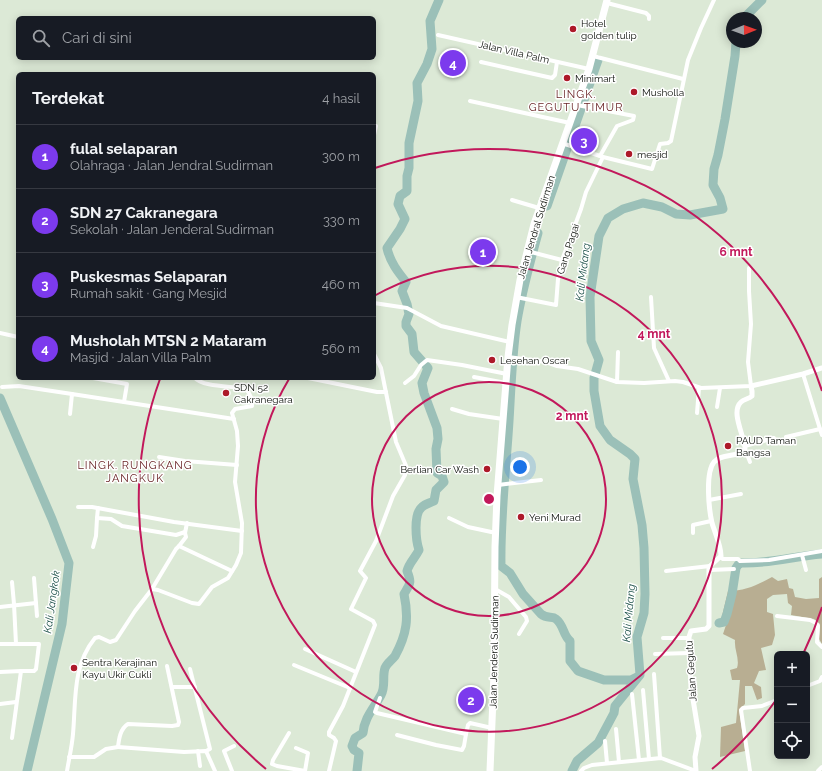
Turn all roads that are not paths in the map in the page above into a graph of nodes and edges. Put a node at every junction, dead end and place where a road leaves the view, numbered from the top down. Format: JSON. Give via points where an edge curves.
{"nodes":[{"id":1,"x":714,"y":0,"type":"edge"},
{"id":2,"x":607,"y":2,"type":"edge"},
{"id":3,"x":649,"y":19,"type":"dead end"},
{"id":4,"x":438,"y":35,"type":"dead end"},
{"id":5,"x":593,"y":56,"type":"junction"},
{"id":6,"x":481,"y":62,"type":"dead end"},
{"id":7,"x":557,"y":62,"type":"junction"},
{"id":8,"x":589,"y":69,"type":"junction"},
{"id":9,"x":683,"y":79,"type":"junction"},
{"id":10,"x":470,"y":101,"type":"dead end"},
{"id":11,"x":577,"y":105,"type":"junction"},
{"id":12,"x":570,"y":124,"type":"junction"},
{"id":13,"x":562,"y":143,"type":"junction"},
{"id":14,"x":602,"y":156,"type":"junction"},
{"id":15,"x":512,"y":200,"type":"dead end"},
{"id":16,"x":539,"y":208,"type":"junction"},
{"id":17,"x":531,"y":252,"type":"junction"},
{"id":18,"x":562,"y":260,"type":"junction"},
{"id":19,"x":749,"y":268,"type":"dead end"},
{"id":20,"x":651,"y":297,"type":"dead end"},
{"id":21,"x":520,"y":298,"type":"junction"},
{"id":22,"x":376,"y":303,"type":"edge"},
{"id":23,"x":0,"y":333,"type":"edge"},
{"id":24,"x":16,"y":337,"type":"edge"},
{"id":25,"x":510,"y":342,"type":"junction"},
{"id":26,"x":618,"y":352,"type":"dead end"},
{"id":27,"x":376,"y":357,"type":"edge"},
{"id":28,"x":510,"y":357,"type":"junction"},
{"id":29,"x":822,"y":368,"type":"edge"},
{"id":30,"x":507,"y":374,"type":"junction"},
{"id":31,"x":803,"y":374,"type":"junction"},
{"id":32,"x":474,"y":377,"type":"dead end"},
{"id":33,"x":104,"y":380,"type":"edge"},
{"id":34,"x":196,"y":380,"type":"edge"},
{"id":35,"x":318,"y":380,"type":"edge"},
{"id":36,"x":670,"y":381,"type":"junction"},
{"id":37,"x":405,"y":382,"type":"dead end"},
{"id":38,"x":617,"y":382,"type":"junction"},
{"id":39,"x":506,"y":384,"type":"junction"},
{"id":40,"x":751,"y":386,"type":"junction"},
{"id":41,"x":2,"y":387,"type":"dead end"},
{"id":42,"x":699,"y":388,"type":"junction"},
{"id":43,"x":720,"y":388,"type":"junction"},
{"id":44,"x":386,"y":392,"type":"junction"},
{"id":45,"x":72,"y":394,"type":"junction"},
{"id":46,"x":124,"y":402,"type":"junction"},
{"id":47,"x":717,"y":406,"type":"dead end"},
{"id":48,"x":452,"y":409,"type":"dead end"},
{"id":49,"x":697,"y":413,"type":"dead end"},
{"id":50,"x":70,"y":414,"type":"dead end"},
{"id":51,"x":503,"y":418,"type":"junction"},
{"id":52,"x":234,"y":419,"type":"junction"},
{"id":53,"x":820,"y":429,"type":"junction"},
{"id":54,"x":822,"y":435,"type":"edge"},
{"id":55,"x":786,"y":437,"type":"dead end"},
{"id":56,"x":774,"y":438,"type":"dead end"},
{"id":57,"x":745,"y":448,"type":"junction"},
{"id":58,"x":158,"y":457,"type":"dead end"},
{"id":59,"x":750,"y":462,"type":"dead end"},
{"id":60,"x":237,"y":465,"type":"junction"},
{"id":61,"x":541,"y":480,"type":"dead end"},
{"id":62,"x":502,"y":485,"type":"junction"},
{"id":63,"x":741,"y":494,"type":"dead end"},
{"id":64,"x":709,"y":500,"type":"junction"},
{"id":65,"x":78,"y":507,"type":"dead end"},
{"id":66,"x":98,"y":508,"type":"junction"},
{"id":67,"x":97,"y":518,"type":"junction"},
{"id":68,"x":449,"y":518,"type":"dead end"},
{"id":69,"x":712,"y":521,"type":"junction"},
{"id":70,"x":187,"y":523,"type":"junction"},
{"id":71,"x":242,"y":531,"type":"junction"},
{"id":72,"x":185,"y":532,"type":"junction"},
{"id":73,"x":496,"y":532,"type":"junction"},
{"id":74,"x":693,"y":533,"type":"dead end"},
{"id":75,"x":93,"y":547,"type":"dead end"},
{"id":76,"x":177,"y":547,"type":"junction"},
{"id":77,"x":822,"y":551,"type":"edge"},
{"id":78,"x":802,"y":556,"type":"junction"},
{"id":79,"x":720,"y":558,"type":"junction"},
{"id":80,"x":710,"y":568,"type":"junction"},
{"id":81,"x":734,"y":569,"type":"dead end"},
{"id":82,"x":806,"y":570,"type":"dead end"},
{"id":83,"x":232,"y":571,"type":"junction"},
{"id":84,"x":666,"y":571,"type":"dead end"},
{"id":85,"x":34,"y":578,"type":"dead end"},
{"id":86,"x":12,"y":582,"type":"dead end"},
{"id":87,"x":495,"y":589,"type":"junction"},
{"id":88,"x":152,"y":590,"type":"junction"},
{"id":89,"x":36,"y":603,"type":"junction"},
{"id":90,"x":14,"y":604,"type":"junction"},
{"id":91,"x":0,"y":607,"type":"edge"},
{"id":92,"x":37,"y":616,"type":"dead end"},
{"id":93,"x":777,"y":616,"type":"dead end"},
{"id":94,"x":519,"y":634,"type":"dead end"},
{"id":95,"x":663,"y":638,"type":"dead end"},
{"id":96,"x":689,"y":638,"type":"junction"},
{"id":97,"x":0,"y":644,"type":"edge"},
{"id":98,"x":16,"y":644,"type":"junction"},
{"id":99,"x":822,"y":647,"type":"edge"},
{"id":100,"x":305,"y":649,"type":"dead end"},
{"id":101,"x":689,"y":653,"type":"junction"},
{"id":102,"x":655,"y":654,"type":"dead end"},
{"id":103,"x":294,"y":665,"type":"dead end"},
{"id":104,"x":167,"y":666,"type":"dead end"},
{"id":105,"x":190,"y":669,"type":"dead end"},
{"id":106,"x":21,"y":671,"type":"junction"},
{"id":107,"x":0,"y":672,"type":"edge"},
{"id":108,"x":356,"y":672,"type":"junction"},
{"id":109,"x":654,"y":674,"type":"dead end"},
{"id":110,"x":822,"y":677,"type":"edge"},
{"id":111,"x":810,"y":685,"type":"edge"},
{"id":112,"x":195,"y":687,"type":"junction"},
{"id":113,"x":172,"y":688,"type":"junction"},
{"id":114,"x":350,"y":688,"type":"junction"},
{"id":115,"x":643,"y":690,"type":"dead end"},
{"id":116,"x":632,"y":694,"type":"dead end"},
{"id":117,"x":380,"y":698,"type":"dead end"},
{"id":118,"x":774,"y":701,"type":"edge"},
{"id":119,"x":16,"y":702,"type":"junction"},
{"id":120,"x":0,"y":704,"type":"edge"},
{"id":121,"x":492,"y":728,"type":"junction"},
{"id":122,"x":616,"y":729,"type":"dead end"},
{"id":123,"x":290,"y":733,"type":"dead end"},
{"id":124,"x":466,"y":734,"type":"junction"},
{"id":125,"x":397,"y":735,"type":"dead end"},
{"id":126,"x":12,"y":738,"type":"dead end"},
{"id":127,"x":605,"y":742,"type":"dead end"},
{"id":128,"x":234,"y":746,"type":"dead end"},
{"id":129,"x":118,"y":748,"type":"junction"},
{"id":130,"x":296,"y":748,"type":"dead end"},
{"id":131,"x":198,"y":751,"type":"junction"},
{"id":132,"x":206,"y":751,"type":"junction"},
{"id":133,"x":69,"y":757,"type":"junction"},
{"id":134,"x":660,"y":758,"type":"junction"},
{"id":135,"x":649,"y":759,"type":"junction"},
{"id":136,"x":639,"y":760,"type":"junction"},
{"id":137,"x":619,"y":762,"type":"junction"},
{"id":138,"x":607,"y":763,"type":"junction"},
{"id":139,"x":592,"y":765,"type":"junction"},
{"id":140,"x":200,"y":766,"type":"dead end"},
{"id":141,"x":822,"y":767,"type":"edge"},
{"id":142,"x":67,"y":771,"type":"edge"},
{"id":143,"x":215,"y":771,"type":"edge"},
{"id":144,"x":232,"y":771,"type":"edge"},
{"id":145,"x":305,"y":771,"type":"edge"},
{"id":146,"x":329,"y":771,"type":"edge"},
{"id":147,"x":490,"y":771,"type":"edge"},
{"id":148,"x":581,"y":771,"type":"edge"},
{"id":149,"x":593,"y":771,"type":"edge"},
{"id":150,"x":696,"y":771,"type":"edge"},
{"id":151,"x":750,"y":771,"type":"edge"},
{"id":152,"x":818,"y":771,"type":"edge"}],
"edges":[{"from":1,"to":9,"type":"street","via":[[693,48]]},
{"from":2,"to":3,"type":"street","via":[[646,12]]},
{"from":2,"to":5,"type":"highway","name":"Jalan Jendral Sudirman"},
{"from":4,"to":7,"type":"street","name":"Jalan Villa Palm"},
{"from":5,"to":8,"type":"highway","name":"Jalan Jendral Sudirman"},
{"from":5,"to":9,"type":"street"},
{"from":6,"to":7,"type":"street","via":[[552,78]]},
{"from":7,"to":8,"type":"street","name":"Jalan Villa Palm"},
{"from":8,"to":11,"type":"highway","name":"Jalan Jendral Sudirman"},
{"from":9,"to":14,"type":"street","via":[[671,141],[660,144],[652,169]]},
{"from":10,"to":12,"type":"street"},
{"from":11,"to":12,"type":"highway","name":"Jalan Jendral Sudirman"},
{"from":11,"to":14,"type":"street","name":"Gang Pagai","via":[[634,116],[633,120],[616,126]]},
{"from":12,"to":13,"type":"highway","name":"Jalan Jendral Sudirman"},
{"from":13,"to":14,"type":"street"},
{"from":13,"to":16,"type":"highway","name":"Jalan Jendral Sudirman"},
{"from":14,"to":18,"type":"street","name":"Gang Pagai","via":[[586,192]]},
{"from":15,"to":16,"type":"street"},
{"from":16,"to":17,"type":"highway","name":"Jalan Jendral Sudirman"},
{"from":17,"to":18,"type":"street"},
{"from":17,"to":21,"type":"highway","name":"Jalan Jendral Sudirman"},
{"from":18,"to":21,"type":"street","name":"Gang Pagai","via":[[556,305]]},
{"from":19,"to":40,"type":"street","via":[[748,362]]},
{"from":20,"to":36,"type":"street","via":[[654,348]]},
{"from":21,"to":25,"type":"highway","name":"Jalan Jendral Sudirman"},
{"from":22,"to":25,"type":"street","via":[[407,308],[441,326]]},
{"from":23,"to":24,"type":"street"},
{"from":25,"to":28,"type":"highway","name":"Jalan Jendral Sudirman"},
{"from":26,"to":38,"type":"street"},
{"from":27,"to":44,"type":"street"},
{"from":28,"to":30,"type":"highway","name":"Jalan Jendral Sudirman"},
{"from":28,"to":38,"type":"street","via":[[536,360]]},
{"from":29,"to":31,"type":"street"},
{"from":30,"to":37,"type":"street","via":[[427,360],[414,376]]},
{"from":30,"to":39,"type":"highway","name":"Jalan Jendral Sudirman"},
{"from":31,"to":40,"type":"street"},
{"from":31,"to":53,"type":"street"},
{"from":32,"to":39,"type":"street"},
{"from":33,"to":46,"type":"street","via":[[127,384]]},
{"from":34,"to":52,"type":"street","via":[[247,390],[252,405],[234,410]]},
{"from":35,"to":44,"type":"street"},
{"from":36,"to":38,"type":"street"},
{"from":36,"to":42,"type":"street","via":[[683,382]]},
{"from":39,"to":51,"type":"highway","name":"Jalan Jendral Sudirman"},
{"from":40,"to":43,"type":"street"},
{"from":40,"to":57,"type":"street","via":[[752,396],[740,403],[738,409],[739,427]]},
{"from":41,"to":45,"type":"street","via":[[19,386]]},
{"from":42,"to":43,"type":"street"},
{"from":42,"to":49,"type":"street"},
{"from":43,"to":47,"type":"street"},
{"from":44,"to":108,"type":"street","via":[[396,442],[407,468],[360,572],[366,578],[351,608],[375,624]]},
{"from":45,"to":46,"type":"street"},
{"from":45,"to":50,"type":"street"},
{"from":46,"to":52,"type":"street"},
{"from":48,"to":51,"type":"street"},
{"from":51,"to":62,"type":"highway","name":"Jalan Jendral Sudirman"},
{"from":52,"to":60,"type":"street","via":[[237,431]]},
{"from":53,"to":54,"type":"street"},
{"from":53,"to":55,"type":"street"},
{"from":56,"to":57,"type":"street"},
{"from":57,"to":59,"type":"street"},
{"from":57,"to":64,"type":"street","via":[[742,452],[720,457],[713,463],[710,472]]},
{"from":58,"to":60,"type":"street"},
{"from":60,"to":71,"type":"street","via":[[235,482]]},
{"from":61,"to":62,"type":"street"},
{"from":62,"to":73,"type":"highway","name":"Jalan Jendral Sudirman"},
{"from":63,"to":64,"type":"street"},
{"from":64,"to":69,"type":"street"},
{"from":65,"to":66,"type":"street"},
{"from":66,"to":67,"type":"street"},
{"from":66,"to":70,"type":"street"},
{"from":67,"to":72,"type":"street","via":[[176,535]]},
{"from":67,"to":75,"type":"street"},
{"from":68,"to":73,"type":"street","via":[[468,527]]},
{"from":69,"to":74,"type":"street","via":[[694,524]]},
{"from":69,"to":79,"type":"street"},
{"from":70,"to":71,"type":"street"},
{"from":70,"to":72,"type":"street"},
{"from":71,"to":83,"type":"street","via":[[241,553]]},
{"from":72,"to":76,"type":"street","via":[[186,537]]},
{"from":73,"to":87,"type":"highway","name":"Jalan Jenderal Sudirman"},
{"from":76,"to":83,"type":"street"},
{"from":76,"to":88,"type":"street"},
{"from":77,"to":78,"type":"street"},
{"from":78,"to":79,"type":"street","via":[[755,561]]},
{"from":78,"to":82,"type":"street"},
{"from":79,"to":80,"type":"street"},
{"from":80,"to":81,"type":"street"},
{"from":80,"to":84,"type":"street"},
{"from":80,"to":96,"type":"street","name":"Jalan Gegutu","via":[[709,626],[706,630],[691,631]]},
{"from":83,"to":88,"type":"street","via":[[228,578],[212,587],[199,604]]},
{"from":85,"to":89,"type":"street"},
{"from":86,"to":90,"type":"street"},
{"from":87,"to":94,"type":"street","via":[[509,597],[526,617],[527,621]]},
{"from":87,"to":121,"type":"highway","name":"Jalan Jenderal Sudirman"},
{"from":88,"to":133,"type":"street","via":[[116,640],[110,642],[96,637],[86,652],[76,683]]},
{"from":89,"to":90,"type":"street"},
{"from":89,"to":92,"type":"street"},
{"from":90,"to":91,"type":"street"},
{"from":90,"to":98,"type":"street"},
{"from":93,"to":99,"type":"street","via":[[814,621],[818,626],[818,643]]},
{"from":95,"to":96,"type":"street"},
{"from":96,"to":101,"type":"street","name":"Jalan Gegutu"},
{"from":97,"to":98,"type":"street"},
{"from":98,"to":106,"type":"street","via":[[39,644],[37,666],[34,671]]},
{"from":100,"to":108,"type":"street"},
{"from":101,"to":102,"type":"street"},
{"from":101,"to":150,"type":"street","name":"Jalan Gegutu","via":[[699,736],[695,757]]},
{"from":103,"to":114,"type":"street"},
{"from":104,"to":113,"type":"street"},
{"from":105,"to":112,"type":"street"},
{"from":106,"to":107,"type":"street"},
{"from":106,"to":119,"type":"street"},
{"from":108,"to":114,"type":"street"},
{"from":109,"to":134,"type":"street"},
{"from":110,"to":111,"type":"street","via":[[820,681]]},
{"from":112,"to":113,"type":"street"},
{"from":112,"to":132,"type":"street","via":[[210,749]]},
{"from":113,"to":129,"type":"street","via":[[178,725],[128,724],[124,726]]},
{"from":114,"to":146,"type":"street","via":[[329,732],[336,741]]},
{"from":115,"to":135,"type":"street"},
{"from":116,"to":136,"type":"street"},
{"from":117,"to":124,"type":"street","via":[[375,712],[377,713]]},
{"from":118,"to":151,"type":"street","via":[[741,710]]},
{"from":119,"to":120,"type":"street"},
{"from":119,"to":126,"type":"street"},
{"from":121,"to":124,"type":"street","via":[[470,723]]},
{"from":121,"to":147,"type":"highway","name":"Jalan Jenderal Sudirman"},
{"from":122,"to":137,"type":"street"},
{"from":123,"to":145,"type":"street","via":[[272,764]]},
{"from":124,"to":125,"type":"street","via":[[462,750]]},
{"from":127,"to":138,"type":"street"},
{"from":128,"to":144,"type":"street","via":[[224,751]]},
{"from":129,"to":131,"type":"street"},
{"from":129,"to":133,"type":"street","via":[[103,750],[94,757]]},
{"from":130,"to":145,"type":"street","via":[[309,754]]},
{"from":131,"to":132,"type":"street"},
{"from":131,"to":140,"type":"street"},
{"from":132,"to":143,"type":"street"},
{"from":133,"to":142,"type":"street"},
{"from":134,"to":135,"type":"street"},
{"from":134,"to":150,"type":"street"},
{"from":135,"to":136,"type":"street"},
{"from":136,"to":137,"type":"street"},
{"from":137,"to":138,"type":"street"},
{"from":138,"to":139,"type":"street"},
{"from":139,"to":148,"type":"street"},
{"from":139,"to":149,"type":"street"},
{"from":141,"to":152,"type":"street"}]}
